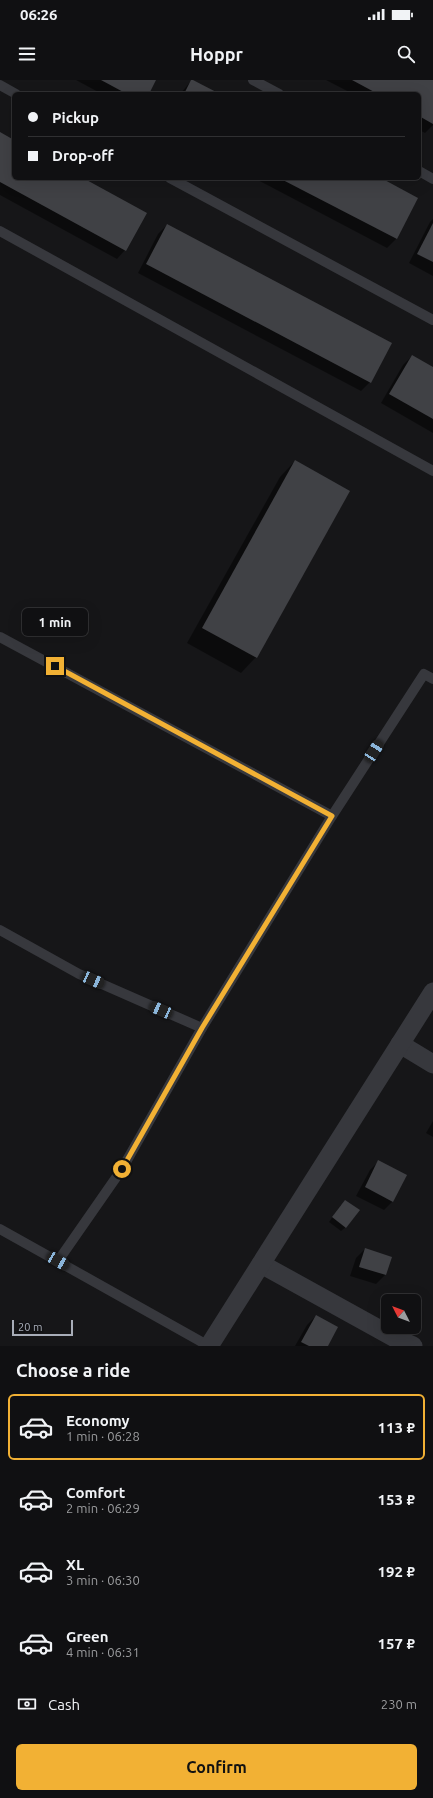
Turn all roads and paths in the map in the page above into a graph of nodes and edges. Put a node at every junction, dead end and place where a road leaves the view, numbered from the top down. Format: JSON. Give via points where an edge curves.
{"nodes":[{"id":1,"x":253,"y":80,"type":"edge"},
{"id":2,"x":0,"y":86,"type":"edge"},
{"id":3,"x":12,"y":92,"type":"edge"},
{"id":4,"x":275,"y":92,"type":"edge"},
{"id":5,"x":421,"y":172,"type":"edge"},
{"id":6,"x":433,"y":178,"type":"edge"},
{"id":7,"x":174,"y":180,"type":"edge"},
{"id":8,"x":0,"y":231,"type":"edge"},
{"id":9,"x":433,"y":320,"type":"edge"},
{"id":10,"x":433,"y":471,"type":"edge"},
{"id":11,"x":0,"y":637,"type":"edge"},
{"id":12,"x":433,"y":679,"type":"edge"},
{"id":13,"x":332,"y":816,"type":"junction"},
{"id":14,"x":0,"y":930,"type":"edge"},
{"id":15,"x":433,"y":992,"type":"edge"},
{"id":16,"x":202,"y":1028,"type":"junction"},
{"id":17,"x":400,"y":1044,"type":"junction"},
{"id":18,"x":433,"y":1064,"type":"edge"},
{"id":19,"x":0,"y":1229,"type":"edge"},
{"id":20,"x":58,"y":1261,"type":"junction"},
{"id":21,"x":261,"y":1264,"type":"junction"},
{"id":22,"x":209,"y":1346,"type":"edge"},
{"id":23,"x":413,"y":1346,"type":"edge"}],
"edges":[{"from":1,"to":4,"type":"lane"},
{"from":2,"to":3,"type":"lane"},
{"from":5,"to":6,"type":"lane"},
{"from":7,"to":9,"type":"lane"},
{"from":8,"to":10,"type":"lane"},
{"from":11,"to":13,"type":"lane"},
{"from":12,"to":13,"type":"lane","via":[[424,674]]},
{"from":13,"to":16,"type":"lane"},
{"from":14,"to":16,"type":"lane","via":[[79,974]]},
{"from":15,"to":17,"type":"street"},
{"from":16,"to":20,"type":"lane","via":[[122,1169]]},
{"from":17,"to":18,"type":"street"},
{"from":17,"to":21,"type":"street"},
{"from":19,"to":20,"type":"lane"},
{"from":20,"to":22,"type":"lane"},
{"from":21,"to":22,"type":"street"},
{"from":21,"to":23,"type":"street"}]}
